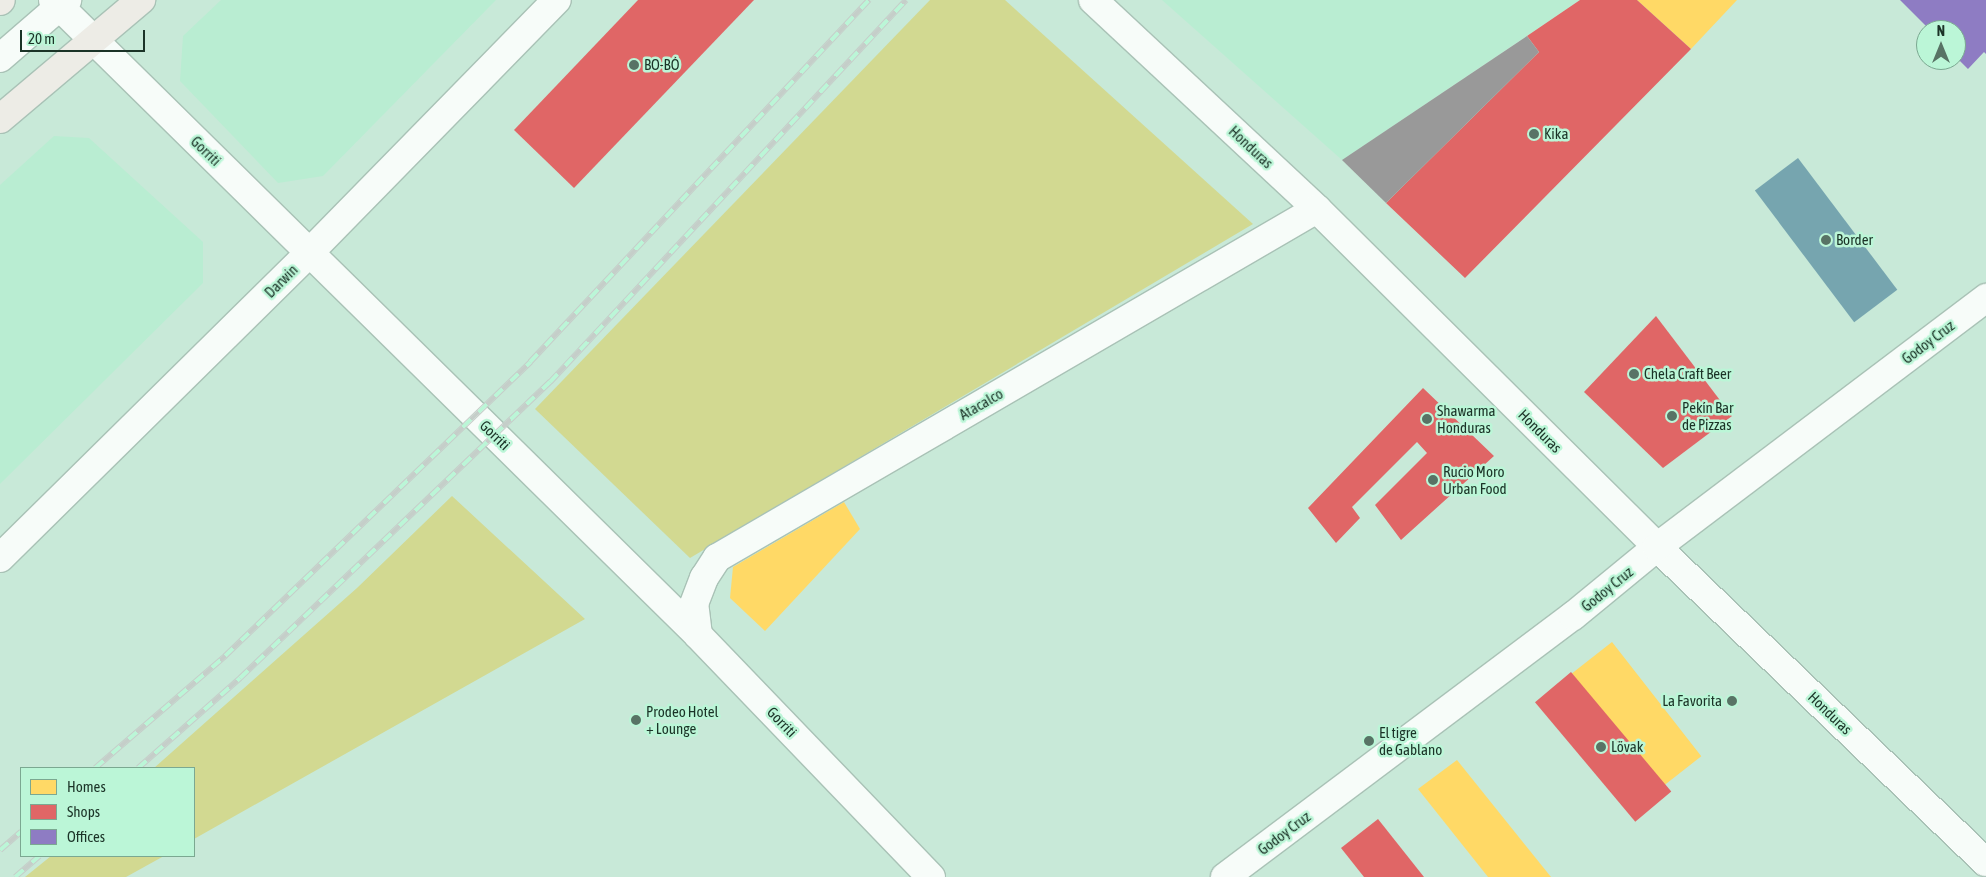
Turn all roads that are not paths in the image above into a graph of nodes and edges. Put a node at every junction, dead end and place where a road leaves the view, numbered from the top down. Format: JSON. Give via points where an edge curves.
{"nodes":[{"id":1,"x":141,"y":0,"type":"edge"},
{"id":2,"x":557,"y":0,"type":"edge"},
{"id":3,"x":1093,"y":0,"type":"edge"},
{"id":4,"x":60,"y":2,"type":"edge"},
{"id":5,"x":92,"y":40,"type":"junction"},
{"id":6,"x":0,"y":58,"type":"edge"},
{"id":7,"x":0,"y":119,"type":"edge"},
{"id":8,"x":1317,"y":209,"type":"junction"},
{"id":9,"x":309,"y":253,"type":"junction"},
{"id":10,"x":1986,"y":298,"type":"edge"},
{"id":11,"x":1657,"y":547,"type":"junction"},
{"id":12,"x":0,"y":558,"type":"edge"},
{"id":13,"x":698,"y":635,"type":"junction"},
{"id":14,"x":1986,"y":862,"type":"edge"},
{"id":15,"x":931,"y":877,"type":"edge"},
{"id":16,"x":1225,"y":877,"type":"edge"}],
"edges":[{"from":1,"to":5,"type":"main road"},
{"from":2,"to":9,"type":"street","name":"Darwin"},
{"from":3,"to":8,"type":"street","name":"Honduras"},
{"from":4,"to":5,"type":"street","name":"Gorriti"},
{"from":4,"to":6,"type":"street"},
{"from":5,"to":7,"type":"main road"},
{"from":5,"to":9,"type":"street","name":"Gorriti"},
{"from":8,"to":11,"type":"street","name":"Honduras"},
{"from":8,"to":13,"type":"street","name":"Atacalco","via":[[717,558],[704,578],[694,604]]},
{"from":9,"to":12,"type":"street","name":"Darwin"},
{"from":9,"to":13,"type":"street","name":"Gorriti"},
{"from":10,"to":11,"type":"street","name":"Godoy Cruz"},
{"from":11,"to":14,"type":"street","name":"Honduras"},
{"from":11,"to":16,"type":"street","name":"Godoy Cruz","via":[[1573,616]]},
{"from":13,"to":15,"type":"street","name":"Gorriti"}]}
